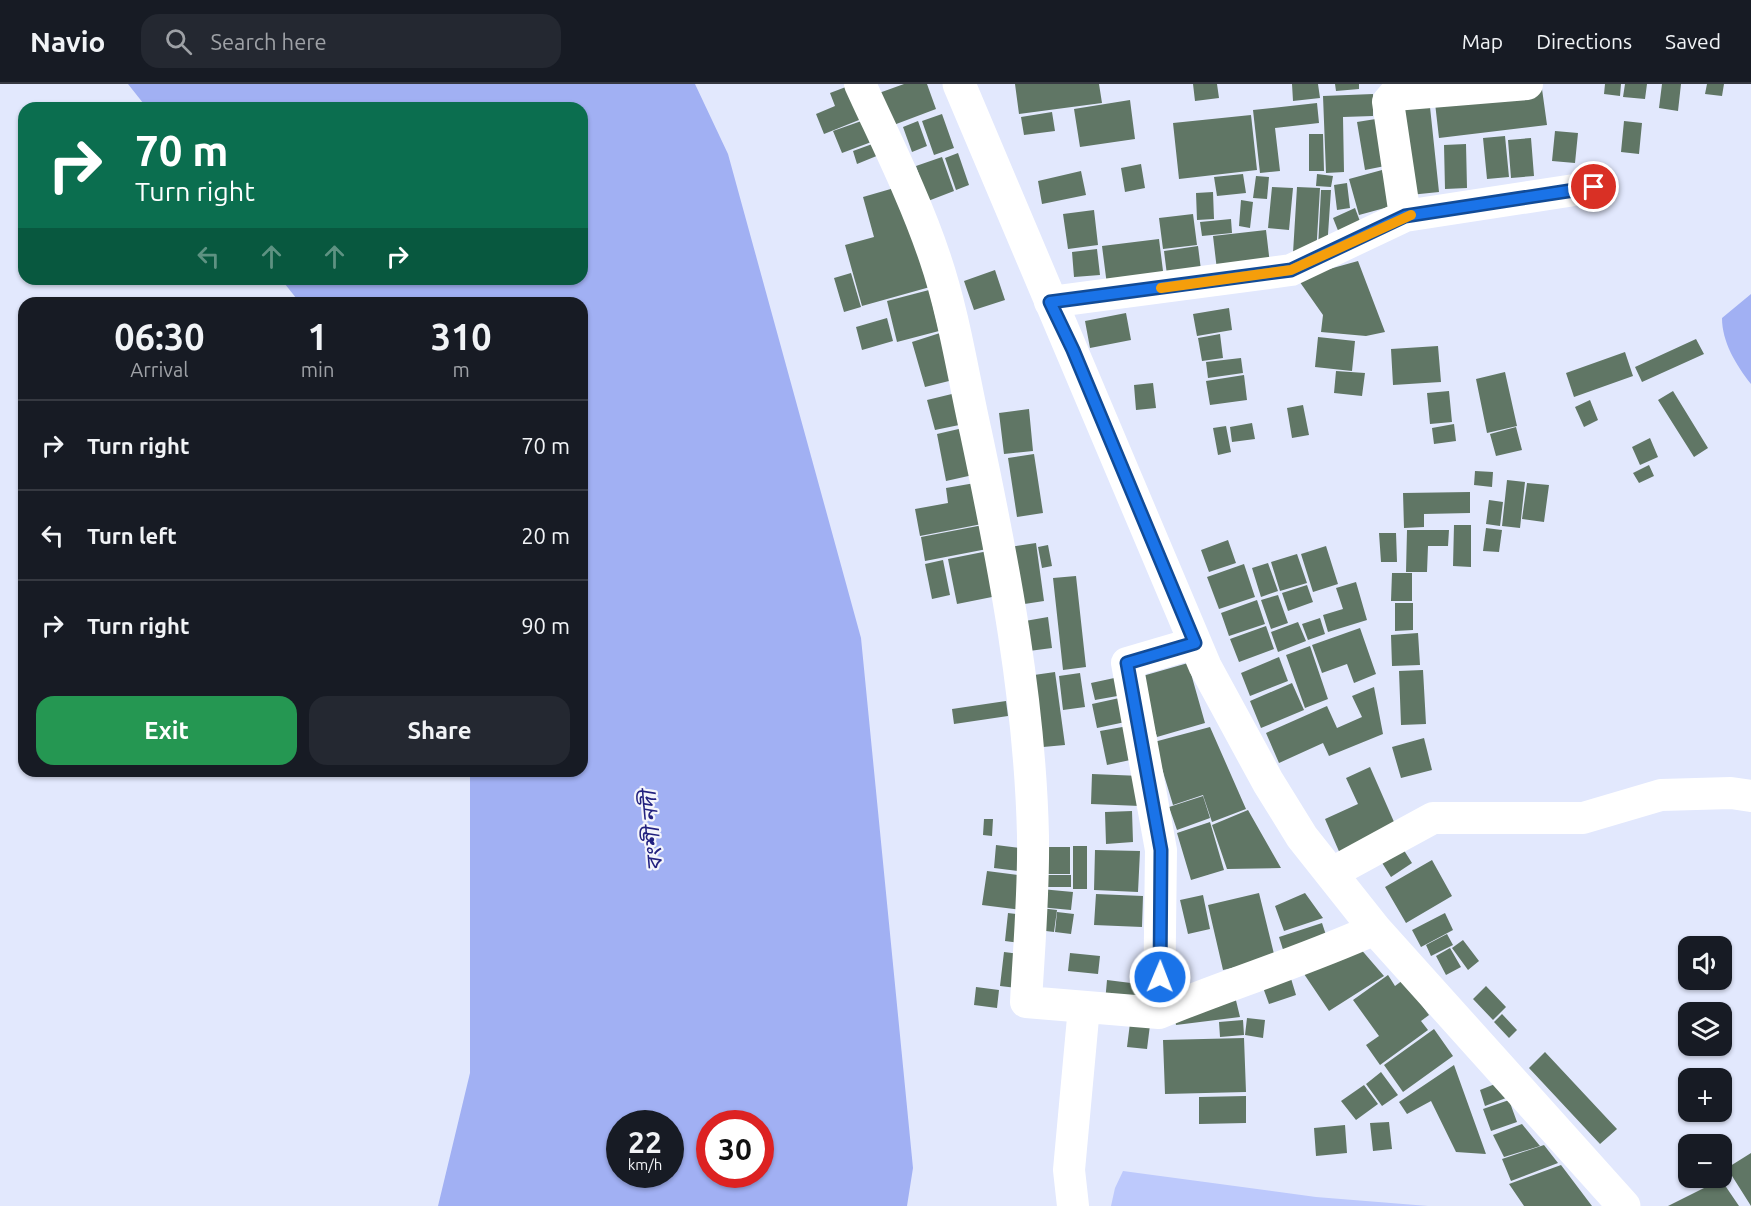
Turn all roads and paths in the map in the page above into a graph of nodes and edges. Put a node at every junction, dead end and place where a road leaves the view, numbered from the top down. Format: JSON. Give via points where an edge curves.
{"nodes":[{"id":1,"x":860,"y":84,"type":"edge"},
{"id":2,"x":959,"y":84,"type":"edge"},
{"id":3,"x":1527,"y":84,"type":"edge"},
{"id":4,"x":1594,"y":187,"type":"dead end"},
{"id":5,"x":1405,"y":216,"type":"junction"},
{"id":6,"x":1050,"y":302,"type":"junction"},
{"id":7,"x":1195,"y":643,"type":"junction"},
{"id":8,"x":1751,"y":796,"type":"edge"},
{"id":9,"x":1332,"y":873,"type":"junction"},
{"id":10,"x":1376,"y":929,"type":"junction"},
{"id":11,"x":1084,"y":1007,"type":"junction"},
{"id":12,"x":1159,"y":1013,"type":"junction"},
{"id":13,"x":1073,"y":1206,"type":"edge"},
{"id":14,"x":1624,"y":1206,"type":"edge"}],
"edges":[{"from":1,"to":11,"type":"street","via":[[935,259],[988,492],[1016,649],[1028,752],[1033,837],[1026,1002]]},
{"from":2,"to":6,"type":"street"},
{"from":3,"to":5,"type":"street","via":[[1391,98],[1389,113]]},
{"from":4,"to":5,"type":"street"},
{"from":5,"to":6,"type":"street","via":[[1291,270]]},
{"from":6,"to":7,"type":"street"},
{"from":7,"to":9,"type":"street","via":[[1268,782],[1302,837]]},
{"from":7,"to":12,"type":"street","via":[[1127,663],[1161,850]]},
{"from":8,"to":9,"type":"street","via":[[1661,795],[1583,818],[1433,818]]},
{"from":9,"to":10,"type":"street"},
{"from":10,"to":12,"type":"street","via":[[1322,954]]},
{"from":10,"to":14,"type":"street"},
{"from":11,"to":12,"type":"street"},
{"from":11,"to":13,"type":"street","via":[[1069,1170]]}]}
